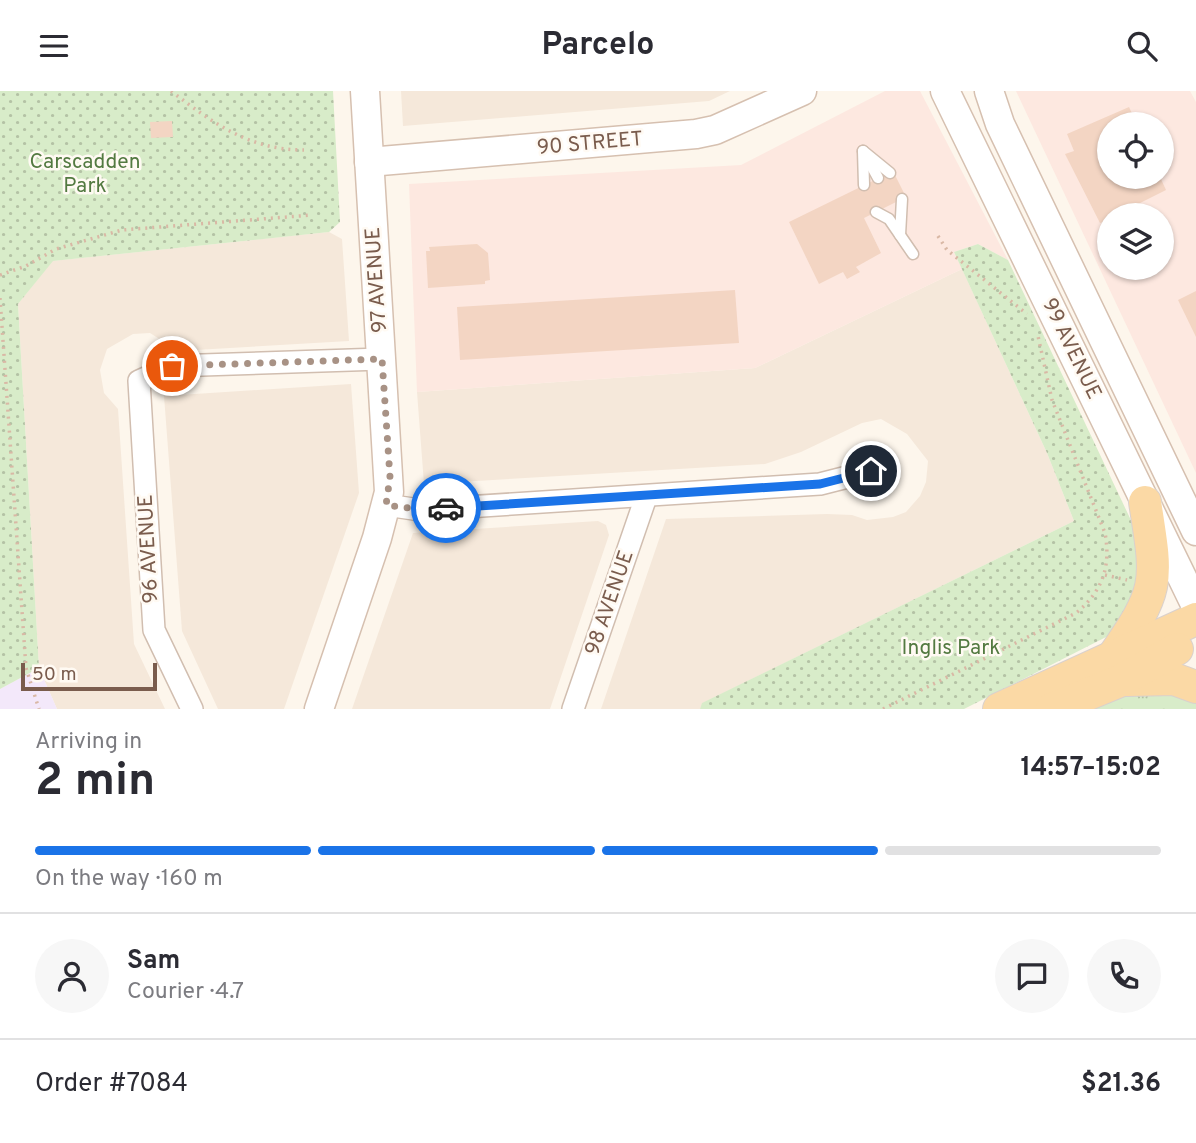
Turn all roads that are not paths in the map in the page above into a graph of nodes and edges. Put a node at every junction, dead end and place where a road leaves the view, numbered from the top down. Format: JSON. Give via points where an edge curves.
{"nodes":[{"id":1,"x":365,"y":91,"type":"edge"},
{"id":2,"x":802,"y":91,"type":"edge"},
{"id":3,"x":946,"y":91,"type":"edge"},
{"id":4,"x":989,"y":91,"type":"edge"},
{"id":5,"x":863,"y":152,"type":"junction"},
{"id":6,"x":369,"y":162,"type":"junction"},
{"id":7,"x":890,"y":173,"type":"dead end"},
{"id":8,"x":878,"y":178,"type":"dead end"},
{"id":9,"x":864,"y":185,"type":"dead end"},
{"id":10,"x":902,"y":199,"type":"dead end"},
{"id":11,"x":890,"y":205,"type":"dead end"},
{"id":12,"x":876,"y":212,"type":"dead end"},
{"id":13,"x":889,"y":219,"type":"junction"},
{"id":14,"x":900,"y":236,"type":"junction"},
{"id":15,"x":913,"y":254,"type":"dead end"},
{"id":16,"x":382,"y":359,"type":"junction"},
{"id":17,"x":871,"y":471,"type":"dead end"},
{"id":18,"x":646,"y":497,"type":"junction"},
{"id":19,"x":1146,"y":502,"type":"junction"},
{"id":20,"x":386,"y":505,"type":"junction"},
{"id":21,"x":1196,"y":531,"type":"edge"},
{"id":22,"x":1196,"y":606,"type":"edge"},
{"id":23,"x":1196,"y":619,"type":"edge"},
{"id":24,"x":1196,"y":638,"type":"edge"},
{"id":25,"x":1116,"y":669,"type":"junction"},
{"id":26,"x":1196,"y":687,"type":"edge"},
{"id":27,"x":191,"y":709,"type":"edge"},
{"id":28,"x":319,"y":709,"type":"edge"},
{"id":29,"x":573,"y":709,"type":"edge"},
{"id":30,"x":999,"y":709,"type":"edge"},
{"id":31,"x":1052,"y":709,"type":"edge"}],
"edges":[{"from":1,"to":6,"type":"street","name":"97 AVENUE"},
{"from":2,"to":6,"type":"street","name":"90 STREET","via":[[696,134]]},
{"from":3,"to":19,"type":"street","name":"99 AVENUE"},
{"from":4,"to":21,"type":"street","name":"99 AVENUE","via":[[1000,124]]},
{"from":5,"to":7,"type":"lane"},
{"from":5,"to":8,"type":"lane"},
{"from":5,"to":9,"type":"lane"},
{"from":6,"to":16,"type":"street","name":"97 AVENUE"},
{"from":10,"to":14,"type":"lane"},
{"from":11,"to":13,"type":"lane"},
{"from":12,"to":13,"type":"lane"},
{"from":13,"to":14,"type":"lane"},
{"from":14,"to":15,"type":"lane"},
{"from":16,"to":20,"type":"street","name":"97 AVENUE","via":[[390,477]]},
{"from":16,"to":27,"type":"street","name":"96 AVENUE","via":[[172,366],[139,381],[154,630]]},
{"from":17,"to":18,"type":"street","via":[[820,484]]},
{"from":18,"to":20,"type":"street","via":[[420,510]]},
{"from":18,"to":29,"type":"street","name":"98 AVENUE"},
{"from":19,"to":22,"type":"street","name":"99 AVENUE"},
{"from":19,"to":25,"type":"main road","via":[[1155,563],[1152,587]]},
{"from":20,"to":28,"type":"street","name":"97 AVENUE"},
{"from":23,"to":25,"type":"main road"},
{"from":24,"to":25,"type":"main road"},
{"from":25,"to":26,"type":"main road"},
{"from":25,"to":30,"type":"main road"},
{"from":25,"to":31,"type":"main road"}]}
